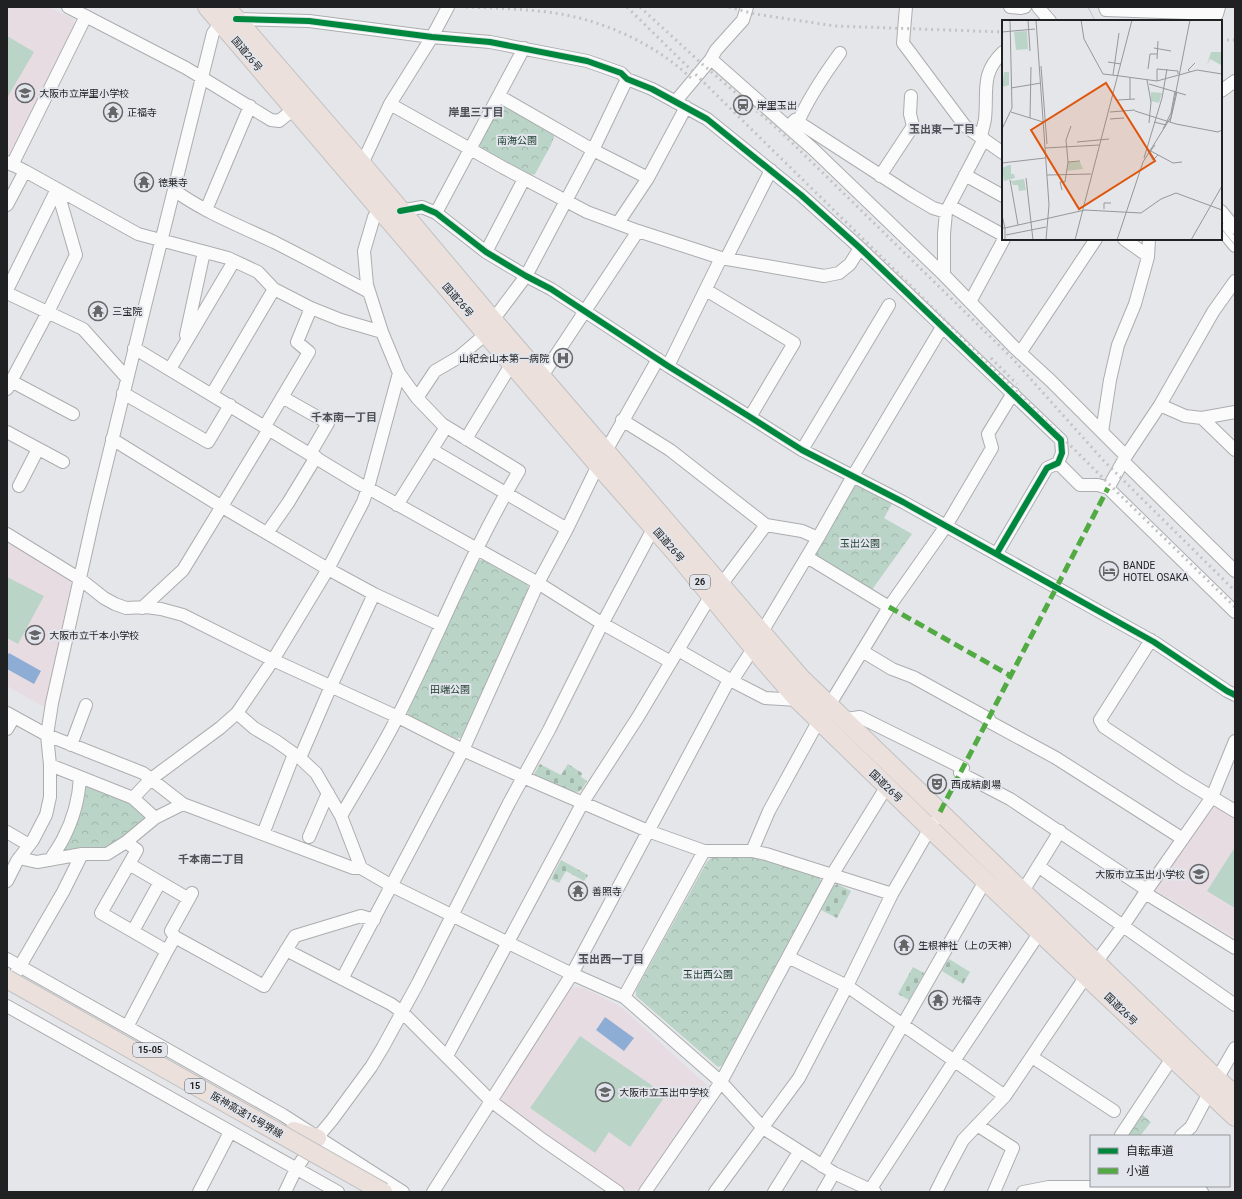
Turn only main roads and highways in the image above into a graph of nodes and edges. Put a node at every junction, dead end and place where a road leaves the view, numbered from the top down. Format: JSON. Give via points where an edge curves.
{"nodes":[{"id":1,"x":207,"y":7,"type":"edge"},
{"id":2,"x":228,"y":16,"type":"edge"},
{"id":3,"x":490,"y":327,"type":"junction"},
{"id":4,"x":602,"y":458,"type":"junction"},
{"id":5,"x":716,"y":590,"type":"junction"},
{"id":6,"x":758,"y":640,"type":"junction"},
{"id":7,"x":14,"y":967,"type":"edge"},
{"id":8,"x":1091,"y":969,"type":"junction"},
{"id":9,"x":7,"y":979,"type":"edge"},
{"id":10,"x":7,"y":992,"type":"edge"},
{"id":11,"x":1213,"y":1086,"type":"junction"},
{"id":12,"x":1235,"y":1095,"type":"edge"},
{"id":13,"x":1235,"y":1117,"type":"edge"},
{"id":14,"x":317,"y":1138,"type":"road end"},
{"id":15,"x":360,"y":1192,"type":"edge"},
{"id":16,"x":383,"y":1192,"type":"edge"}],
"edges":[{"from":1,"to":2,"type":"highway","name":"国道26号","number":"26"},
{"from":2,"to":3,"type":"highway","name":"国道26号","number":"26","via":[[362,164]]},
{"from":2,"to":3,"type":"highway","name":"国道26号","number":"26","via":[[294,109],[380,208]]},
{"from":3,"to":4,"type":"highway","name":"国道26号","number":"26","via":[[512,363]]},
{"from":3,"to":4,"type":"highway","name":"国道26号","number":"26","via":[[542,376]]},
{"from":4,"to":5,"type":"highway","name":"国道26号","number":"26"},
{"from":4,"to":5,"type":"highway","name":"国道26号","number":"26","via":[[680,558]]},
{"from":5,"to":6,"type":"highway","name":"国道26号","number":"26"},
{"from":6,"to":8,"type":"highway","name":"国道26号","number":"26","via":[[830,704],[1023,891]]},
{"from":6,"to":8,"type":"highway","name":"国道26号","number":"26","via":[[798,700],[1040,932]]},
{"from":7,"to":14,"type":"highway","number":"15-05","via":[[227,1095],[294,1131]]},
{"from":8,"to":11,"type":"highway","name":"国道26号","number":"26"},
{"from":8,"to":11,"type":"highway","name":"国道26号","number":"26","via":[[1172,1058]]},
{"from":9,"to":16,"type":"highway","name":"阪神高速15号堺線","number":"15","bridge":true},
{"from":10,"to":15,"type":"highway","name":"阪神高速15号堺線","number":"15"},
{"from":11,"to":12,"type":"highway","name":"国道26号","number":"26"},
{"from":11,"to":13,"type":"highway","name":"国道26号","number":"26"}]}
